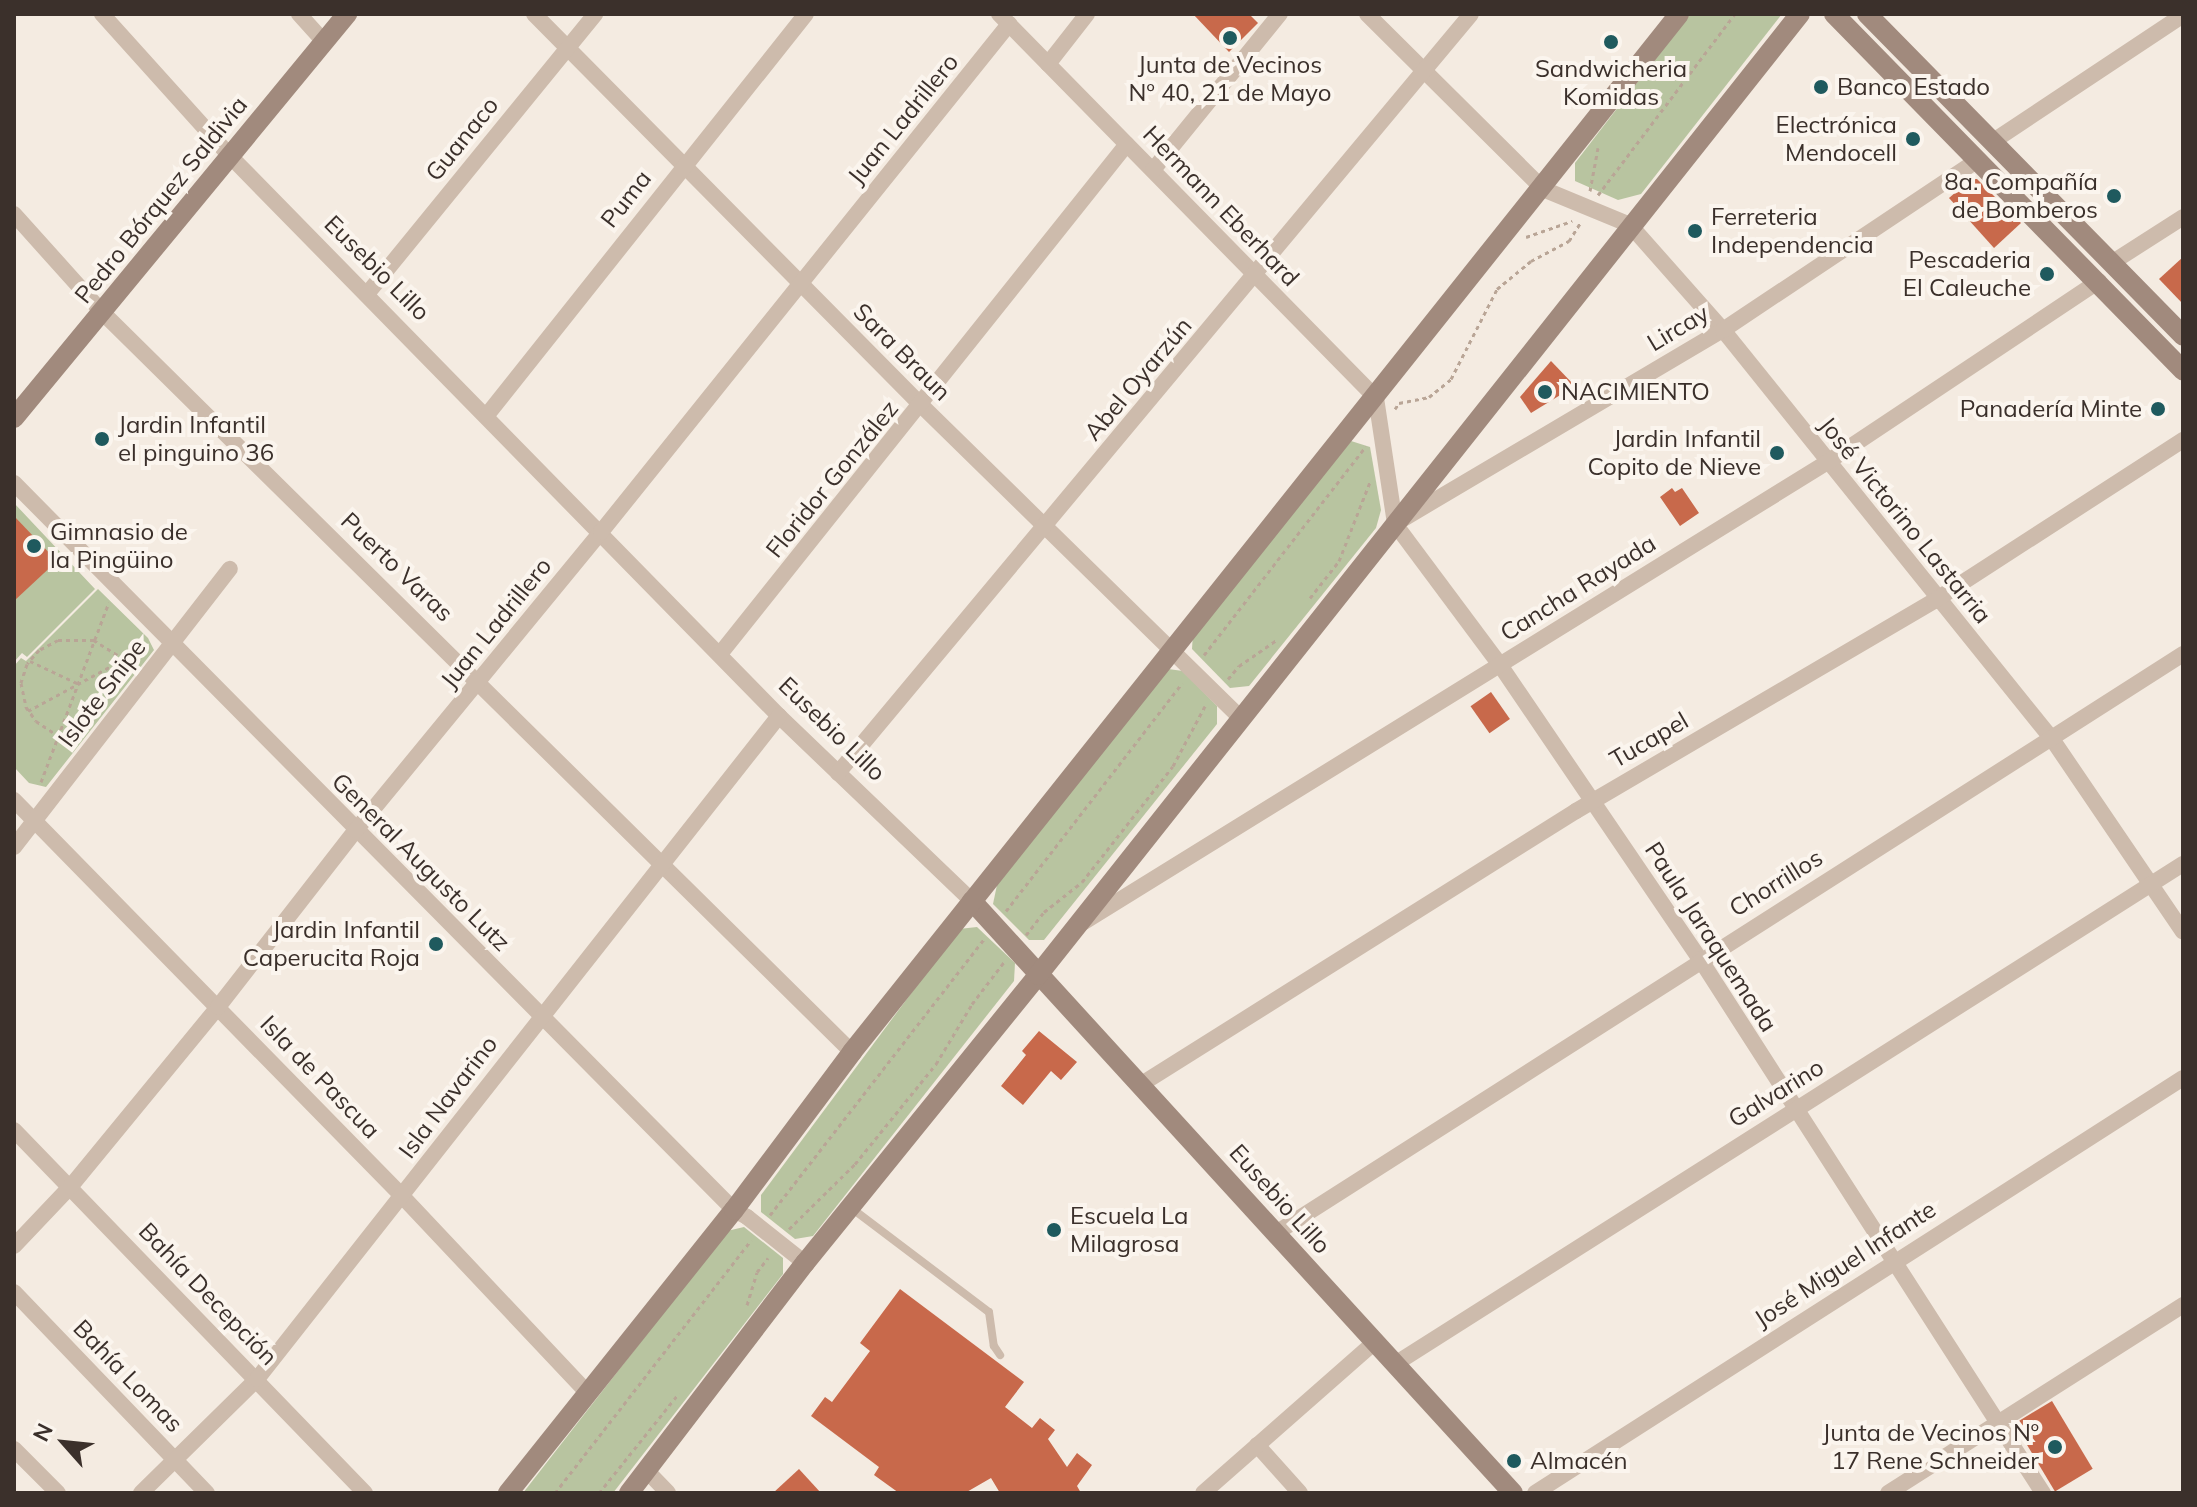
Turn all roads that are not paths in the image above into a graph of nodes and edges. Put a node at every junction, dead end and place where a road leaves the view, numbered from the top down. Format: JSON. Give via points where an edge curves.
{"nodes":[{"id":1,"x":102,"y":14,"type":"edge"},
{"id":2,"x":299,"y":14,"type":"edge"},
{"id":3,"x":347,"y":14,"type":"edge"},
{"id":4,"x":534,"y":14,"type":"edge"},
{"id":5,"x":595,"y":14,"type":"edge"},
{"id":6,"x":806,"y":14,"type":"edge"},
{"id":7,"x":1087,"y":14,"type":"edge"},
{"id":8,"x":1280,"y":14,"type":"edge"},
{"id":9,"x":1367,"y":14,"type":"edge"},
{"id":10,"x":1471,"y":14,"type":"edge"},
{"id":11,"x":1679,"y":14,"type":"edge"},
{"id":12,"x":1800,"y":14,"type":"edge"},
{"id":13,"x":1834,"y":14,"type":"edge"},
{"id":14,"x":1867,"y":14,"type":"edge"},
{"id":15,"x":2183,"y":15,"type":"edge"},
{"id":16,"x":1004,"y":19,"type":"edge"},
{"id":17,"x":324,"y":42,"type":"junction"},
{"id":18,"x":567,"y":48,"type":"junction"},
{"id":19,"x":1048,"y":64,"type":"junction"},
{"id":20,"x":1422,"y":71,"type":"junction"},
{"id":21,"x":1992,"y":142,"type":"junction"},
{"id":22,"x":1127,"y":144,"type":"junction"},
{"id":23,"x":230,"y":156,"type":"junction"},
{"id":24,"x":1978,"y":160,"type":"junction"},
{"id":25,"x":684,"y":164,"type":"junction"},
{"id":26,"x":1153,"y":170,"type":"junction"},
{"id":27,"x":1543,"y":189,"type":"junction"},
{"id":28,"x":14,"y":214,"type":"edge"},
{"id":29,"x":2183,"y":217,"type":"edge"},
{"id":30,"x":1630,"y":225,"type":"junction"},
{"id":31,"x":2113,"y":262,"type":"junction"},
{"id":32,"x":1256,"y":275,"type":"junction"},
{"id":33,"x":2099,"y":281,"type":"junction"},
{"id":34,"x":801,"y":285,"type":"junction"},
{"id":35,"x":367,"y":294,"type":"junction"},
{"id":36,"x":102,"y":312,"type":"junction"},
{"id":37,"x":1723,"y":330,"type":"junction"},
{"id":38,"x":2183,"y":336,"type":"edge"},
{"id":39,"x":2183,"y":370,"type":"edge"},
{"id":40,"x":1386,"y":395,"type":"junction"},
{"id":41,"x":922,"y":406,"type":"junction"},
{"id":42,"x":487,"y":415,"type":"junction"},
{"id":43,"x":14,"y":418,"type":"edge"},
{"id":44,"x":2183,"y":440,"type":"edge"},
{"id":45,"x":1826,"y":463,"type":"junction"},
{"id":46,"x":14,"y":483,"type":"edge"},
{"id":47,"x":1395,"y":524,"type":"junction"},
{"id":48,"x":1045,"y":527,"type":"junction"},
{"id":49,"x":601,"y":532,"type":"junction"},
{"id":50,"x":230,"y":569,"type":"dead end"},
{"id":51,"x":1939,"y":598,"type":"junction"},
{"id":52,"x":172,"y":642,"type":"junction"},
{"id":53,"x":1171,"y":650,"type":"junction"},
{"id":54,"x":720,"y":654,"type":"junction"},
{"id":55,"x":2183,"y":654,"type":"edge"},
{"id":56,"x":1500,"y":665,"type":"junction"},
{"id":57,"x":480,"y":681,"type":"junction"},
{"id":58,"x":779,"y":716,"type":"junction"},
{"id":59,"x":1241,"y":718,"type":"junction"},
{"id":60,"x":2052,"y":739,"type":"junction"},
{"id":61,"x":838,"y":773,"type":"junction"},
{"id":62,"x":14,"y":800,"type":"edge"},
{"id":63,"x":1592,"y":801,"type":"junction"},
{"id":64,"x":35,"y":821,"type":"junction"},
{"id":65,"x":356,"y":830,"type":"junction"},
{"id":66,"x":14,"y":847,"type":"edge"},
{"id":67,"x":2183,"y":864,"type":"edge"},
{"id":68,"x":661,"y":865,"type":"junction"},
{"id":69,"x":2151,"y":884,"type":"junction"},
{"id":70,"x":972,"y":901,"type":"junction"},
{"id":71,"x":1076,"y":927,"type":"junction"},
{"id":72,"x":2183,"y":932,"type":"edge"},
{"id":73,"x":1700,"y":959,"type":"junction"},
{"id":74,"x":1038,"y":975,"type":"junction"},
{"id":75,"x":218,"y":1007,"type":"junction"},
{"id":76,"x":541,"y":1016,"type":"junction"},
{"id":77,"x":852,"y":1052,"type":"junction"},
{"id":78,"x":2183,"y":1078,"type":"edge"},
{"id":79,"x":1140,"y":1085,"type":"junction"},
{"id":80,"x":1795,"y":1109,"type":"junction"},
{"id":81,"x":14,"y":1130,"type":"edge"},
{"id":82,"x":71,"y":1186,"type":"junction"},
{"id":83,"x":402,"y":1196,"type":"junction"},
{"id":84,"x":849,"y":1207,"type":"junction"},
{"id":85,"x":734,"y":1210,"type":"junction"},
{"id":86,"x":1276,"y":1233,"type":"junction"},
{"id":87,"x":14,"y":1246,"type":"edge"},
{"id":88,"x":1894,"y":1260,"type":"junction"},
{"id":89,"x":805,"y":1263,"type":"junction"},
{"id":90,"x":14,"y":1292,"type":"edge"},
{"id":91,"x":2183,"y":1305,"type":"edge"},
{"id":92,"x":1375,"y":1342,"type":"junction"},
{"id":93,"x":1000,"y":1355,"type":"dead end"},
{"id":94,"x":1395,"y":1364,"type":"junction"},
{"id":95,"x":257,"y":1379,"type":"junction"},
{"id":96,"x":587,"y":1392,"type":"junction"},
{"id":97,"x":1997,"y":1424,"type":"junction"},
{"id":98,"x":1257,"y":1445,"type":"junction"},
{"id":99,"x":14,"y":1449,"type":"edge"},
{"id":100,"x":175,"y":1460,"type":"junction"},
{"id":101,"x":647,"y":1471,"type":"junction"},
{"id":102,"x":58,"y":1493,"type":"edge"},
{"id":103,"x":141,"y":1493,"type":"edge"},
{"id":104,"x":207,"y":1493,"type":"edge"},
{"id":105,"x":365,"y":1493,"type":"edge"},
{"id":106,"x":508,"y":1493,"type":"edge"},
{"id":107,"x":629,"y":1493,"type":"edge"},
{"id":108,"x":668,"y":1493,"type":"edge"},
{"id":109,"x":1203,"y":1493,"type":"edge"},
{"id":110,"x":1300,"y":1493,"type":"edge"},
{"id":111,"x":1513,"y":1493,"type":"edge"},
{"id":112,"x":1535,"y":1493,"type":"edge"},
{"id":113,"x":1888,"y":1493,"type":"edge"},
{"id":114,"x":2043,"y":1493,"type":"edge"}],
"edges":[{"from":1,"to":23,"type":"street","name":"Eusebio Lillo"},
{"from":2,"to":17,"type":"street"},
{"from":3,"to":17,"type":"main road","name":"Pedro Bórquez Saldivia"},
{"from":4,"to":18,"type":"street","name":"Sara Braun"},
{"from":5,"to":18,"type":"street","name":"Guanaco"},
{"from":6,"to":25,"type":"street","name":"Puma"},
{"from":7,"to":19,"type":"street"},
{"from":8,"to":26,"type":"street"},
{"from":9,"to":20,"type":"street"},
{"from":10,"to":20,"type":"street","name":"Abel Oyarzún"},
{"from":11,"to":27,"type":"main road"},
{"from":12,"to":30,"type":"main road"},
{"from":13,"to":24,"type":"main road"},
{"from":14,"to":21,"type":"main road"},
{"from":15,"to":21,"type":"street"},
{"from":16,"to":19,"type":"street","name":"Hermann Eberhard"},
{"from":16,"to":34,"type":"street","name":"Juan Ladrillero"},
{"from":17,"to":23,"type":"main road","name":"Pedro Bórquez Saldivia"},
{"from":18,"to":25,"type":"street","name":"Sara Braun"},
{"from":18,"to":35,"type":"street","name":"Guanaco"},
{"from":19,"to":22,"type":"street","name":"Hermann Eberhard"},
{"from":20,"to":27,"type":"street"},
{"from":20,"to":32,"type":"street","name":"Abel Oyarzún"},
{"from":21,"to":31,"type":"main road"},
{"from":22,"to":26,"type":"street","name":"Hermann Eberhard"},
{"from":22,"to":41,"type":"street","name":"Floridor González"},
{"from":23,"to":35,"type":"street","name":"Eusebio Lillo"},
{"from":23,"to":36,"type":"main road","name":"Pedro Bórquez Saldivia"},
{"from":24,"to":33,"type":"main road"},
{"from":24,"to":37,"type":"street","name":"Lircay"},
{"from":25,"to":34,"type":"street","name":"Sara Braun"},
{"from":25,"to":42,"type":"street","name":"Puma"},
{"from":26,"to":32,"type":"street","name":"Hermann Eberhard"},
{"from":27,"to":30,"type":"street","name":"José Victorino Lastarria"},
{"from":27,"to":40,"type":"main road"},
{"from":28,"to":36,"type":"street","name":"Puerto Varas"},
{"from":29,"to":31,"type":"street"},
{"from":30,"to":37,"type":"street","name":"José Victorino Lastarria"},
{"from":30,"to":47,"type":"main road"},
{"from":31,"to":38,"type":"main road"},
{"from":32,"to":40,"type":"street","name":"Hermann Eberhard"},
{"from":32,"to":48,"type":"street","name":"Abel Oyarzún"},
{"from":33,"to":39,"type":"main road"},
{"from":33,"to":45,"type":"street","name":"Cancha Rayada"},
{"from":34,"to":41,"type":"street","name":"Sara Braun"},
{"from":34,"to":49,"type":"street","name":"Juan Ladrillero"},
{"from":35,"to":42,"type":"street","name":"Eusebio Lillo"},
{"from":36,"to":43,"type":"main road","name":"Pedro Bórquez Saldivia"},
{"from":36,"to":57,"type":"street","name":"Puerto Varas"},
{"from":37,"to":45,"type":"street","name":"José Victorino Lastarria"},
{"from":37,"to":47,"type":"street","name":"Lircay"},
{"from":40,"to":47,"type":"street","name":"Paula Jaraquemada","via":[[1380,428]]},
{"from":40,"to":53,"type":"main road"},
{"from":41,"to":48,"type":"street","name":"Sara Braun"},
{"from":41,"to":54,"type":"street","name":"Floridor González"},
{"from":42,"to":49,"type":"street","name":"Eusebio Lillo"},
{"from":44,"to":51,"type":"street","name":"Tucapel"},
{"from":45,"to":51,"type":"street","name":"José Victorino Lastarria"},
{"from":45,"to":56,"type":"street","name":"Cancha Rayada"},
{"from":46,"to":52,"type":"street","name":"General Augusto Lutz"},
{"from":47,"to":56,"type":"street","name":"Paula Jaraquemada"},
{"from":47,"to":59,"type":"main road"},
{"from":48,"to":53,"type":"street","name":"Sara Braun"},
{"from":48,"to":61,"type":"street","name":"Abel Oyarzún"},
{"from":49,"to":54,"type":"street","name":"Eusebio Lillo"},
{"from":49,"to":57,"type":"street","name":"Juan Ladrillero"},
{"from":50,"to":52,"type":"street","name":"Islote Snipe"},
{"from":51,"to":60,"type":"street","name":"José Victorino Lastarria"},
{"from":51,"to":63,"type":"street","name":"Tucapel"},
{"from":52,"to":64,"type":"street","name":"Islote Snipe"},
{"from":52,"to":65,"type":"street","name":"General Augusto Lutz"},
{"from":53,"to":59,"type":"street","name":"Sara Braun"},
{"from":53,"to":70,"type":"main road"},
{"from":54,"to":58,"type":"street","name":"Eusebio Lillo"},
{"from":55,"to":60,"type":"street","name":"Chorrillos"},
{"from":56,"to":63,"type":"street","name":"Paula Jaraquemada"},
{"from":56,"to":71,"type":"street","name":"Cancha Rayada"},
{"from":57,"to":65,"type":"street","name":"Juan Ladrillero"},
{"from":57,"to":68,"type":"street","name":"Puerto Varas"},
{"from":58,"to":61,"type":"street","name":"Eusebio Lillo"},
{"from":58,"to":68,"type":"street","name":"Isla Navarino"},
{"from":59,"to":71,"type":"main road"},
{"from":60,"to":69,"type":"street","name":"José Victorino Lastarria"},
{"from":60,"to":73,"type":"street","name":"Chorrillos"},
{"from":61,"to":70,"type":"street","name":"Eusebio Lillo"},
{"from":62,"to":64,"type":"street","name":"Isla de Pascua"},
{"from":63,"to":73,"type":"street","name":"Paula Jaraquemada"},
{"from":63,"to":79,"type":"street","name":"Tucapel"},
{"from":64,"to":66,"type":"street","name":"Islote Snipe"},
{"from":64,"to":75,"type":"street","name":"Isla de Pascua"},
{"from":65,"to":75,"type":"street","name":"Juan Ladrillero"},
{"from":65,"to":76,"type":"street","name":"General Augusto Lutz"},
{"from":67,"to":69,"type":"street","name":"Galvarino"},
{"from":68,"to":76,"type":"street","name":"Isla Navarino"},
{"from":68,"to":77,"type":"street","name":"Puerto Varas"},
{"from":69,"to":72,"type":"street","name":"José Victorino Lastarria"},
{"from":69,"to":80,"type":"street","name":"Galvarino"},
{"from":70,"to":74,"type":"main road","name":"Eusebio Lillo"},
{"from":70,"to":77,"type":"main road"},
{"from":71,"to":74,"type":"main road"},
{"from":73,"to":80,"type":"street","name":"Paula Jaraquemada"},
{"from":73,"to":86,"type":"street","name":"Chorrillos"},
{"from":74,"to":79,"type":"main road","name":"Eusebio Lillo"},
{"from":74,"to":84,"type":"main road"},
{"from":75,"to":82,"type":"street","name":"Juan Ladrillero"},
{"from":75,"to":83,"type":"street","name":"Isla de Pascua"},
{"from":76,"to":83,"type":"street","name":"Isla Navarino"},
{"from":76,"to":85,"type":"street","name":"General Augusto Lutz"},
{"from":77,"to":85,"type":"main road"},
{"from":78,"to":88,"type":"street","name":"José Miguel Infante"},
{"from":79,"to":86,"type":"main road","name":"Eusebio Lillo"},
{"from":80,"to":88,"type":"street","name":"Paula Jaraquemada"},
{"from":80,"to":94,"type":"street","name":"Galvarino"},
{"from":81,"to":82,"type":"street","name":"Bahía Decepción"},
{"from":82,"to":87,"type":"street","name":"Juan Ladrillero"},
{"from":82,"to":95,"type":"street","name":"Bahía Decepción"},
{"from":83,"to":95,"type":"street","name":"Isla Navarino"},
{"from":83,"to":96,"type":"street","name":"Isla de Pascua"},
{"from":84,"to":89,"type":"main road"},
{"from":84,"to":93,"type":"lane","via":[[989,1312]]},
{"from":85,"to":89,"type":"street","name":"General Augusto Lutz"},
{"from":85,"to":96,"type":"main road"},
{"from":86,"to":92,"type":"main road","name":"Eusebio Lillo"},
{"from":88,"to":97,"type":"street","name":"Paula Jaraquemada"},
{"from":88,"to":112,"type":"street","name":"José Miguel Infante"},
{"from":89,"to":101,"type":"main road"},
{"from":90,"to":100,"type":"street","name":"Bahía Lomas"},
{"from":91,"to":97,"type":"street"},
{"from":92,"to":94,"type":"main road","name":"Eusebio Lillo"},
{"from":92,"to":98,"type":"street"},
{"from":94,"to":111,"type":"main road","name":"Eusebio Lillo"},
{"from":95,"to":100,"type":"street","name":"Isla Navarino"},
{"from":95,"to":105,"type":"street","name":"Bahía Decepción"},
{"from":96,"to":106,"type":"main road"},
{"from":97,"to":113,"type":"street"},
{"from":97,"to":114,"type":"street","name":"Paula Jaraquemada"},
{"from":98,"to":109,"type":"street"},
{"from":98,"to":110,"type":"street"},
{"from":99,"to":102,"type":"street"},
{"from":100,"to":103,"type":"street","name":"Isla Navarino"},
{"from":100,"to":104,"type":"street","name":"Bahía Lomas"},
{"from":101,"to":107,"type":"main road"},
{"from":101,"to":108,"type":"street"}]}
